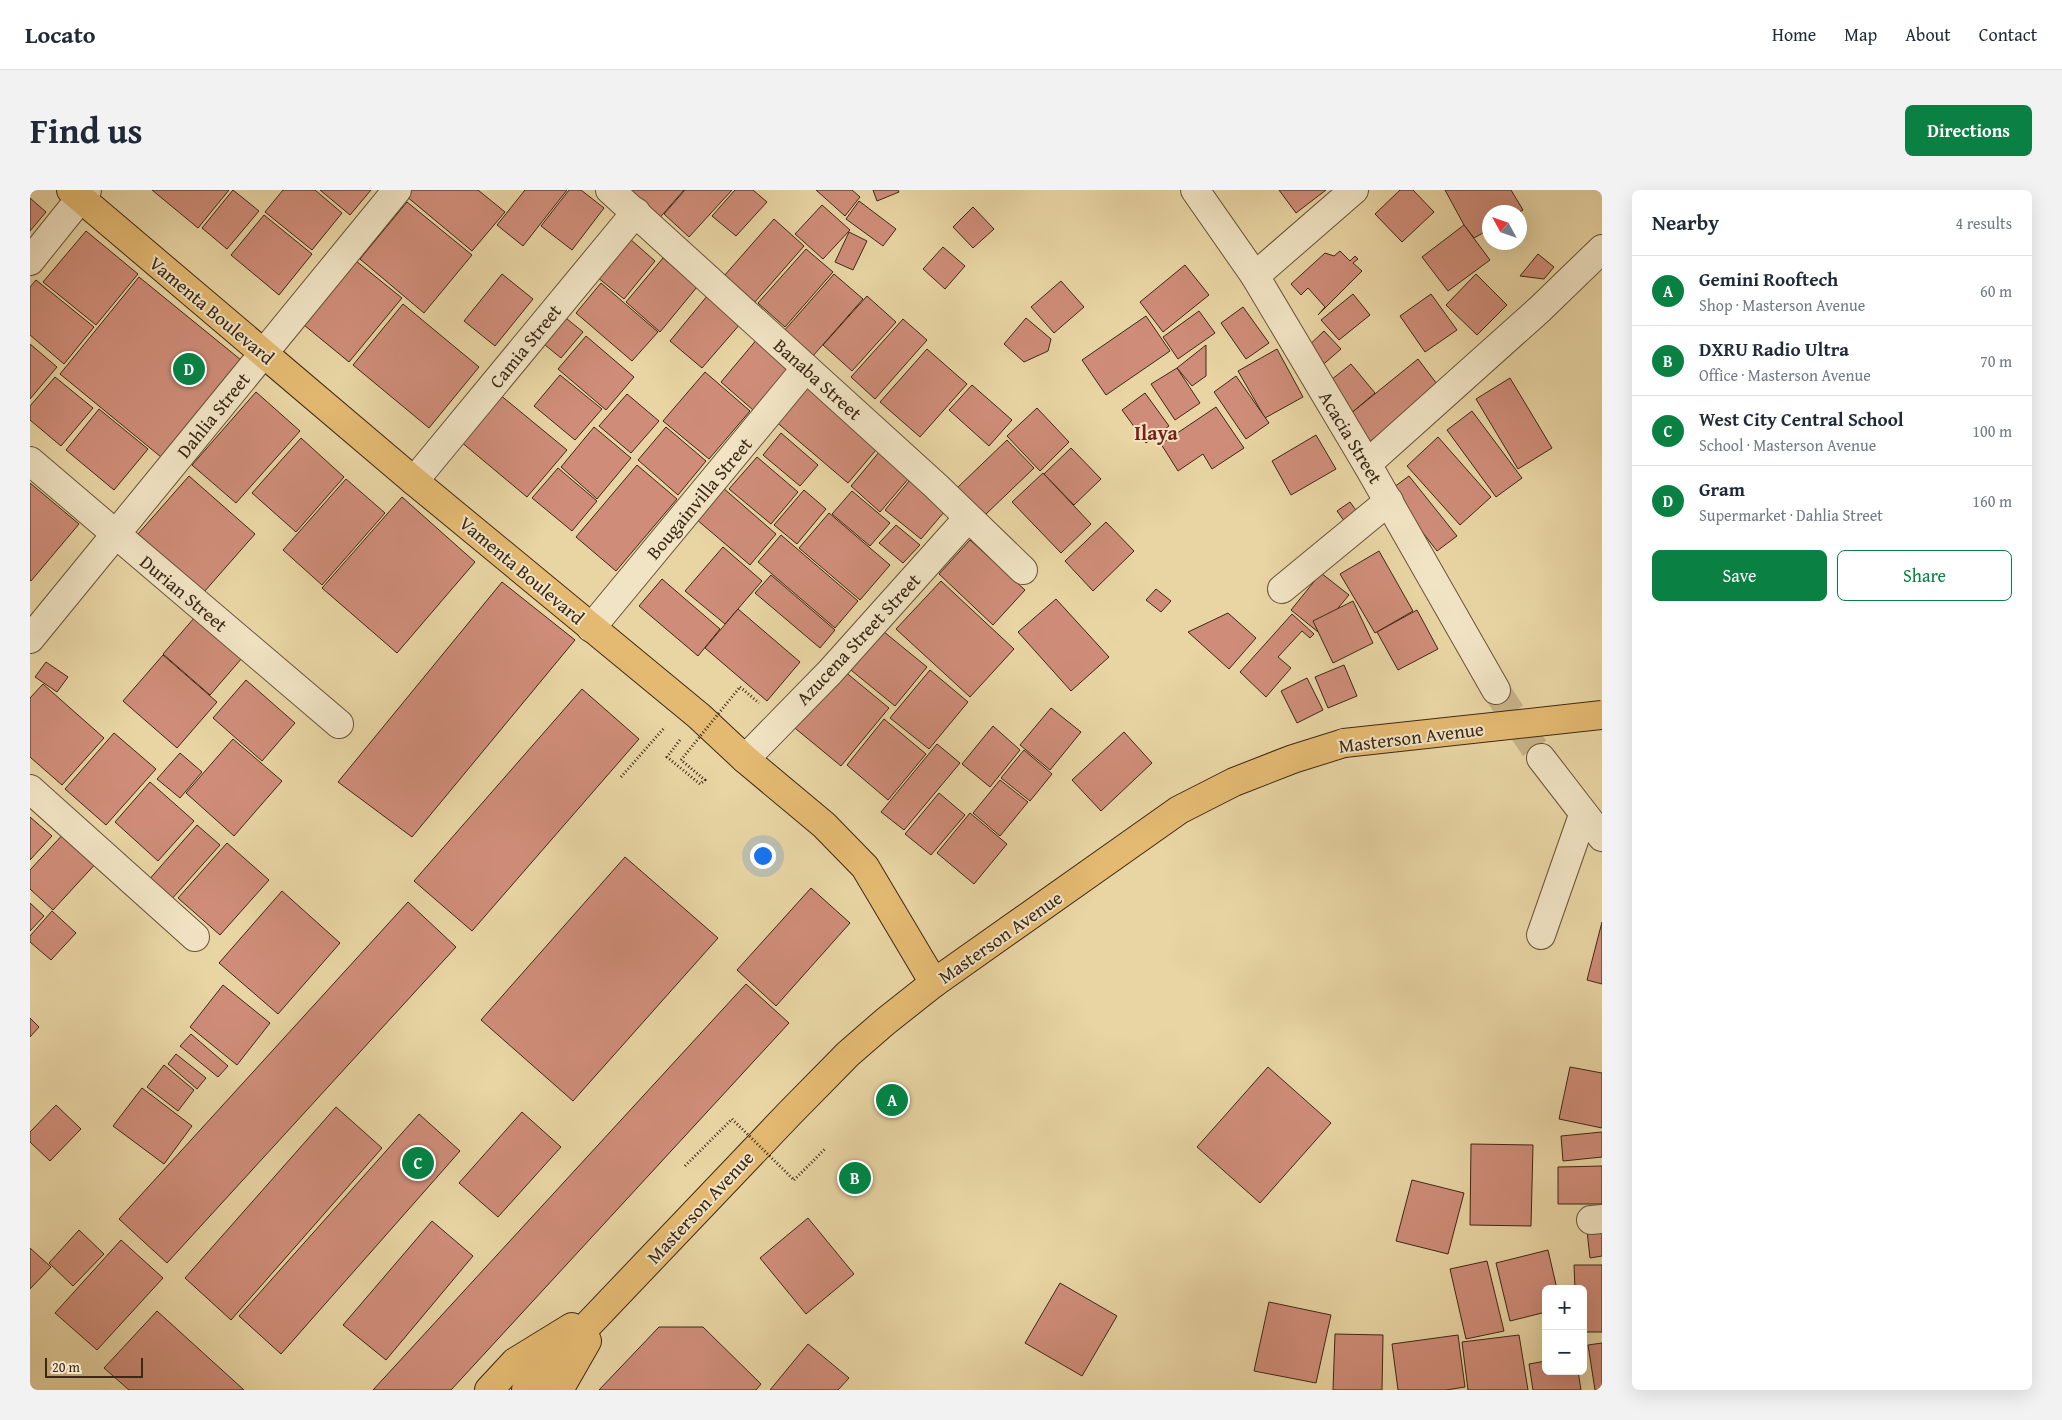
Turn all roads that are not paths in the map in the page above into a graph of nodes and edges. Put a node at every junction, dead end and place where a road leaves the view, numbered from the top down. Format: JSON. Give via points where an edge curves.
{"nodes":[{"id":1,"x":396,"y":190,"type":"edge"},
{"id":2,"x":610,"y":190,"type":"edge"},
{"id":3,"x":1195,"y":190,"type":"edge"},
{"id":4,"x":1354,"y":190,"type":"edge"},
{"id":5,"x":80,"y":193,"type":"edge"},
{"id":6,"x":636,"y":212,"type":"junction"},
{"id":7,"x":1602,"y":249,"type":"edge"},
{"id":8,"x":30,"y":261,"type":"edge"},
{"id":9,"x":1254,"y":276,"type":"junction"},
{"id":10,"x":263,"y":354,"type":"junction"},
{"id":11,"x":806,"y":368,"type":"junction"},
{"id":12,"x":30,"y":461,"type":"edge"},
{"id":13,"x":1367,"y":464,"type":"junction"},
{"id":14,"x":414,"y":481,"type":"junction"},
{"id":15,"x":1389,"y":501,"type":"junction"},
{"id":16,"x":968,"y":518,"type":"junction"},
{"id":17,"x":116,"y":534,"type":"junction"},
{"id":18,"x":1023,"y":570,"type":"dead end"},
{"id":19,"x":1282,"y":589,"type":"dead end"},
{"id":20,"x":591,"y":628,"type":"junction"},
{"id":21,"x":30,"y":639,"type":"edge"},
{"id":22,"x":1496,"y":690,"type":"tunnel mouth"},
{"id":23,"x":1602,"y":715,"type":"edge"},
{"id":24,"x":339,"y":724,"type":"dead end"},
{"id":25,"x":1541,"y":758,"type":"tunnel mouth"},
{"id":26,"x":745,"y":759,"type":"junction"},
{"id":27,"x":30,"y":790,"type":"edge"},
{"id":28,"x":1583,"y":815,"type":"junction"},
{"id":29,"x":1602,"y":837,"type":"edge"},
{"id":30,"x":1541,"y":935,"type":"dead end"},
{"id":31,"x":195,"y":937,"type":"dead end"},
{"id":32,"x":934,"y":983,"type":"junction"},
{"id":33,"x":607,"y":1305,"type":"junction"},
{"id":34,"x":540,"y":1387,"type":"edge"},
{"id":35,"x":489,"y":1390,"type":"edge"}],
"edges":[{"from":1,"to":10,"type":"street","name":"Dahlia Street"},
{"from":2,"to":6,"type":"street","name":"Banaba Street"},
{"from":3,"to":9,"type":"street","name":"Acacia Street"},
{"from":4,"to":9,"type":"street"},
{"from":5,"to":8,"type":"street"},
{"from":5,"to":10,"type":"main road","name":"Vamenta Boulevard"},
{"from":6,"to":11,"type":"street","name":"Banaba Street"},
{"from":6,"to":14,"type":"street","name":"Camia Street"},
{"from":7,"to":13,"type":"street"},
{"from":9,"to":13,"type":"street","name":"Acacia Street"},
{"from":10,"to":14,"type":"main road","name":"Vamenta Boulevard"},
{"from":10,"to":17,"type":"street","name":"Dahlia Street"},
{"from":11,"to":16,"type":"street","name":"Banaba Street"},
{"from":11,"to":20,"type":"street","name":"Bougainvilla Street"},
{"from":12,"to":17,"type":"street","name":"Durian Street"},
{"from":13,"to":15,"type":"street","name":"Acacia Street"},
{"from":14,"to":20,"type":"main road","name":"Vamenta Boulevard"},
{"from":15,"to":19,"type":"street"},
{"from":15,"to":22,"type":"street","name":"Acacia Street"},
{"from":16,"to":18,"type":"street","name":"Banaba Street"},
{"from":16,"to":26,"type":"street","name":"Azucena Street Street","via":[[830,672]]},
{"from":17,"to":21,"type":"street","name":"Dahlia Street"},
{"from":17,"to":24,"type":"street","name":"Durian Street"},
{"from":20,"to":26,"type":"main road","name":"Vamenta Boulevard"},
{"from":23,"to":32,"type":"main road","name":"Masterson Avenue","bridge":true,"via":[[1344,743],[1234,782],[1179,810]]},
{"from":25,"to":28,"type":"street"},
{"from":26,"to":32,"type":"main road","name":"Vamenta Boulevard","via":[[824,825],[865,867]]},
{"from":27,"to":31,"type":"street"},
{"from":28,"to":29,"type":"street"},
{"from":28,"to":30,"type":"street"},
{"from":32,"to":33,"type":"main road","name":"Masterson Avenue","via":[[848,1054]]},
{"from":33,"to":34,"type":"main road","name":"Masterson Avenue"},
{"from":33,"to":35,"type":"main road","via":[[515,1362]]}]}
